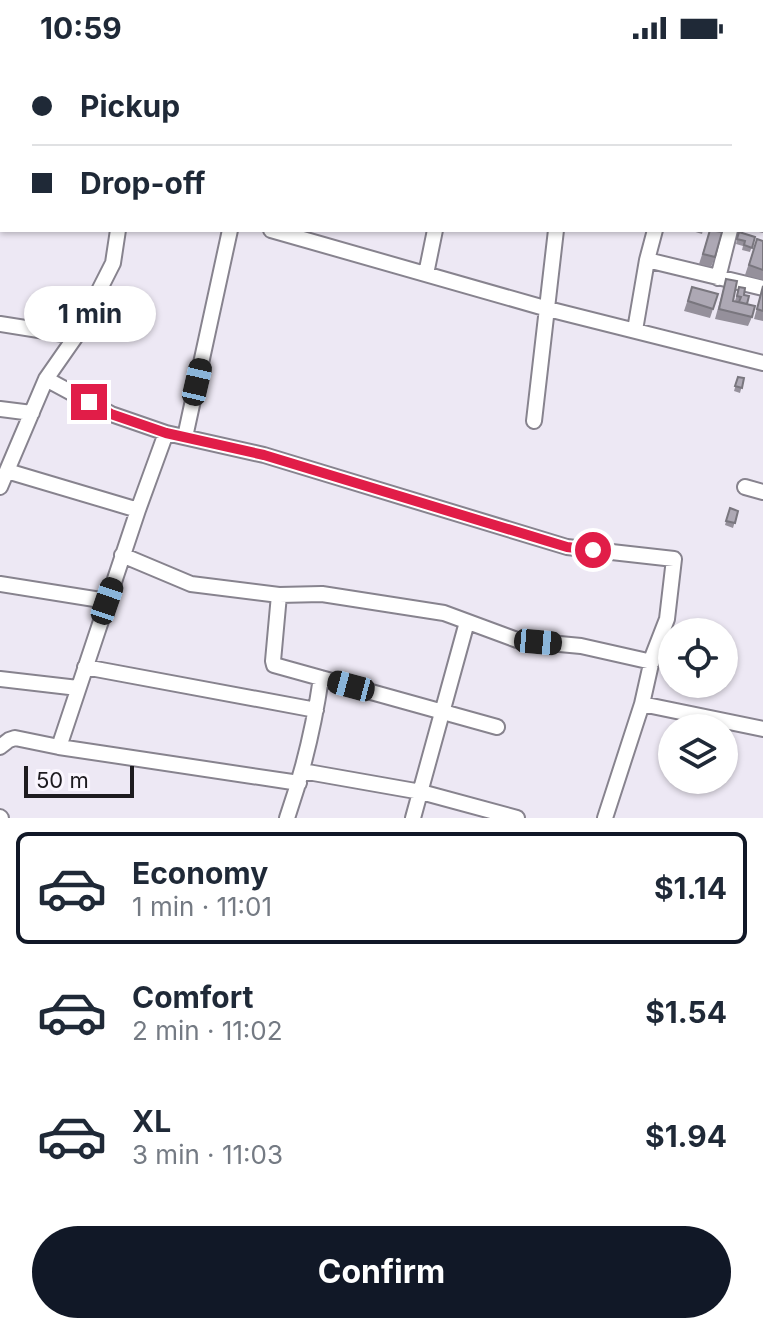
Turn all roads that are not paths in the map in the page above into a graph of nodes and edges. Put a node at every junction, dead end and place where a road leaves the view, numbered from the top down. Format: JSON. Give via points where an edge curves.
{"nodes":[{"id":1,"x":118,"y":232,"type":"edge"},
{"id":2,"x":230,"y":232,"type":"edge"},
{"id":3,"x":278,"y":232,"type":"edge"},
{"id":4,"x":435,"y":232,"type":"edge"},
{"id":5,"x":556,"y":232,"type":"edge"},
{"id":6,"x":654,"y":232,"type":"edge"},
{"id":7,"x":730,"y":232,"type":"edge"},
{"id":8,"x":647,"y":260,"type":"junction"},
{"id":9,"x":426,"y":274,"type":"junction"},
{"id":10,"x":718,"y":278,"type":"junction"},
{"id":11,"x":763,"y":288,"type":"edge"},
{"id":12,"x":548,"y":309,"type":"junction"},
{"id":13,"x":0,"y":324,"type":"edge"},
{"id":14,"x":635,"y":330,"type":"junction"},
{"id":15,"x":76,"y":336,"type":"junction"},
{"id":16,"x":763,"y":363,"type":"edge"},
{"id":17,"x":46,"y":379,"type":"junction"},
{"id":18,"x":0,"y":409,"type":"edge"},
{"id":19,"x":32,"y":413,"type":"junction"},
{"id":20,"x":534,"y":421,"type":"dead end"},
{"id":21,"x":166,"y":433,"type":"junction"},
{"id":22,"x":185,"y":437,"type":"junction"},
{"id":23,"x":7,"y":471,"type":"junction"},
{"id":24,"x":0,"y":487,"type":"edge"},
{"id":25,"x":745,"y":487,"type":"dead end"},
{"id":26,"x":763,"y":492,"type":"edge"},
{"id":27,"x":138,"y":510,"type":"junction"},
{"id":28,"x":122,"y":555,"type":"junction"},
{"id":29,"x":0,"y":584,"type":"edge"},
{"id":30,"x":279,"y":595,"type":"junction"},
{"id":31,"x":107,"y":601,"type":"junction"},
{"id":32,"x":467,"y":622,"type":"junction"},
{"id":33,"x":652,"y":662,"type":"junction"},
{"id":34,"x":85,"y":667,"type":"junction"},
{"id":35,"x":321,"y":678,"type":"junction"},
{"id":36,"x":0,"y":679,"type":"edge"},
{"id":37,"x":78,"y":688,"type":"junction"},
{"id":38,"x":642,"y":704,"type":"junction"},
{"id":39,"x":316,"y":710,"type":"junction"},
{"id":40,"x":443,"y":711,"type":"junction"},
{"id":41,"x":497,"y":727,"type":"dead end"},
{"id":42,"x":763,"y":729,"type":"edge"},
{"id":43,"x":0,"y":747,"type":"edge"},
{"id":44,"x":59,"y":747,"type":"junction"},
{"id":45,"x":301,"y":777,"type":"junction"},
{"id":46,"x":421,"y":792,"type":"junction"},
{"id":47,"x":287,"y":818,"type":"edge"},
{"id":48,"x":413,"y":818,"type":"edge"},
{"id":49,"x":517,"y":818,"type":"edge"},
{"id":50,"x":605,"y":818,"type":"edge"}],
"edges":[{"from":1,"to":15,"type":"street","via":[[113,263]]},
{"from":2,"to":22,"type":"street"},
{"from":3,"to":9,"type":"street"},
{"from":4,"to":9,"type":"street"},
{"from":5,"to":12,"type":"street"},
{"from":6,"to":8,"type":"street"},
{"from":7,"to":10,"type":"street"},
{"from":8,"to":10,"type":"street"},
{"from":8,"to":14,"type":"street"},
{"from":9,"to":12,"type":"street"},
{"from":10,"to":11,"type":"street"},
{"from":12,"to":14,"type":"street"},
{"from":12,"to":20,"type":"street"},
{"from":13,"to":15,"type":"street"},
{"from":14,"to":16,"type":"street"},
{"from":15,"to":17,"type":"street"},
{"from":17,"to":19,"type":"street"},
{"from":17,"to":21,"type":"street","via":[[111,414]]},
{"from":18,"to":19,"type":"street"},
{"from":19,"to":23,"type":"street"},
{"from":21,"to":22,"type":"street"},
{"from":21,"to":27,"type":"street"},
{"from":22,"to":33,"type":"street","via":[[264,455],[567,547],[674,559],[667,619]]},
{"from":23,"to":24,"type":"street"},
{"from":23,"to":27,"type":"street"},
{"from":25,"to":26,"type":"street"},
{"from":27,"to":28,"type":"street"},
{"from":28,"to":30,"type":"street","via":[[191,584]]},
{"from":28,"to":31,"type":"street"},
{"from":29,"to":31,"type":"street"},
{"from":30,"to":32,"type":"street","via":[[322,594],[444,613]]},
{"from":30,"to":35,"type":"street","via":[[274,665]]},
{"from":31,"to":34,"type":"street"},
{"from":32,"to":33,"type":"street","via":[[517,640],[581,646]]},
{"from":32,"to":40,"type":"street"},
{"from":33,"to":38,"type":"street"},
{"from":34,"to":37,"type":"street"},
{"from":34,"to":39,"type":"street"},
{"from":35,"to":39,"type":"street"},
{"from":35,"to":40,"type":"street"},
{"from":36,"to":37,"type":"street"},
{"from":37,"to":44,"type":"street"},
{"from":38,"to":42,"type":"street"},
{"from":38,"to":50,"type":"street"},
{"from":39,"to":45,"type":"street"},
{"from":40,"to":41,"type":"street"},
{"from":40,"to":46,"type":"street"},
{"from":43,"to":44,"type":"street","via":[[15,738]]},
{"from":44,"to":45,"type":"street"},
{"from":45,"to":46,"type":"street"},
{"from":45,"to":47,"type":"street"},
{"from":46,"to":48,"type":"street"},
{"from":46,"to":49,"type":"street"}]}
